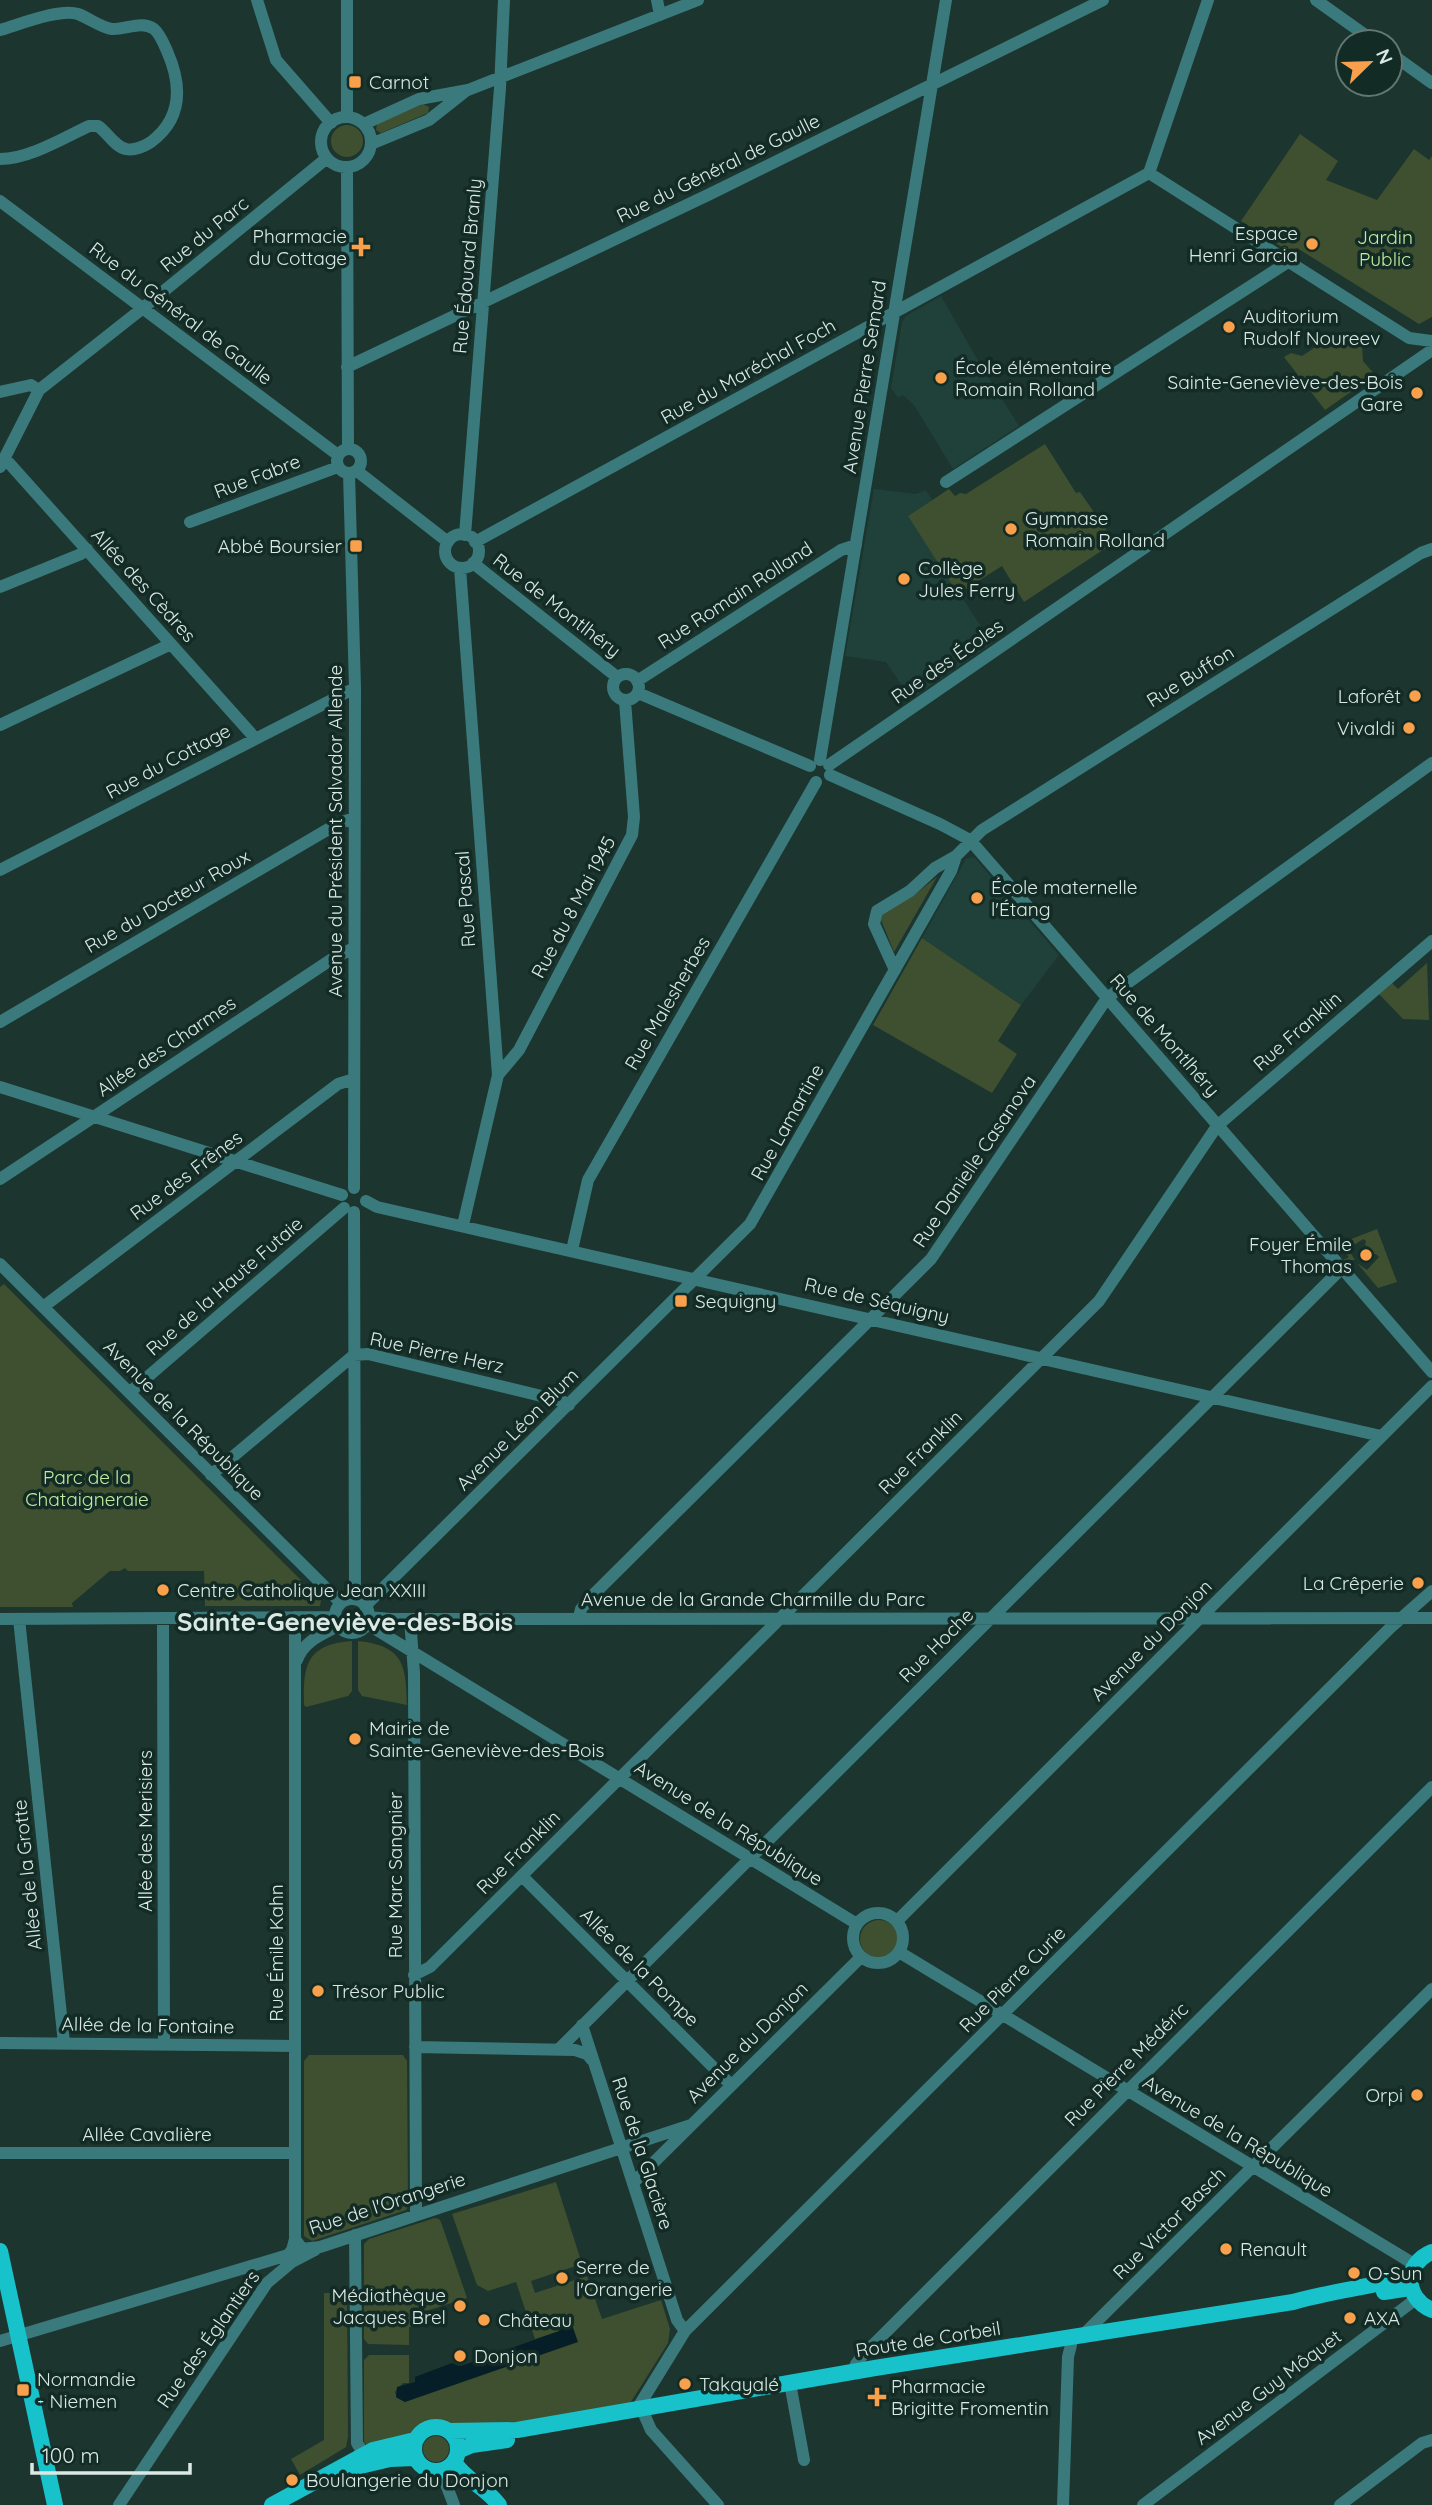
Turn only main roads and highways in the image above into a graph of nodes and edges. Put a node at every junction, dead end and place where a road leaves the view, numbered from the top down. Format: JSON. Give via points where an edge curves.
{"nodes":[{"id":1,"x":0,"y":2250,"type":"edge"},
{"id":2,"x":1432,"y":2252,"type":"edge"},
{"id":3,"x":1413,"y":2282,"type":"junction"},
{"id":4,"x":1432,"y":2310,"type":"edge"},
{"id":5,"x":1077,"y":2340,"type":"junction"},
{"id":6,"x":853,"y":2372,"type":"junction"},
{"id":7,"x":827,"y":2387,"type":"junction"},
{"id":8,"x":791,"y":2388,"type":"junction"},
{"id":9,"x":640,"y":2412,"type":"junction"},
{"id":10,"x":450,"y":2431,"type":"junction"},
{"id":11,"x":415,"y":2440,"type":"junction"},
{"id":12,"x":415,"y":2458,"type":"junction"},
{"id":13,"x":449,"y":2463,"type":"junction"},
{"id":14,"x":55,"y":2505,"type":"edge"},
{"id":15,"x":272,"y":2505,"type":"edge"},
{"id":16,"x":286,"y":2505,"type":"edge"},
{"id":17,"x":490,"y":2505,"type":"edge"},
{"id":18,"x":499,"y":2505,"type":"edge"}],
"edges":[{"from":1,"to":14,"type":"main road"},
{"from":2,"to":3,"type":"main road","via":[[1421,2257]]},
{"from":3,"to":4,"type":"main road"},
{"from":3,"to":5,"type":"main road","name":"Route de Corbeil"},
{"from":5,"to":6,"type":"main road","name":"Route de Corbeil"},
{"from":5,"to":7,"type":"main road","name":"Route de Corbeil"},
{"from":6,"to":7,"type":"main road"},
{"from":6,"to":8,"type":"main road","name":"Route de Corbeil"},
{"from":7,"to":8,"type":"main road","name":"Route de Corbeil"},
{"from":8,"to":9,"type":"main road","name":"Route de Corbeil"},
{"from":9,"to":10,"type":"main road","name":"Route de Corbeil","via":[[517,2430]]},
{"from":9,"to":13,"type":"main road","name":"Route de Corbeil","via":[[594,2427],[472,2445]]},
{"from":10,"to":11,"type":"main road","via":[[428,2427]]},
{"from":10,"to":13,"type":"main road","via":[[455,2437]]},
{"from":11,"to":12,"type":"main road"},
{"from":11,"to":15,"type":"main road","via":[[373,2451]]},
{"from":12,"to":13,"type":"main road","via":[[426,2469]]},
{"from":12,"to":16,"type":"main road","via":[[355,2468]]},
{"from":13,"to":17,"type":"main road","via":[[452,2479]]},
{"from":13,"to":18,"type":"main road"}]}
